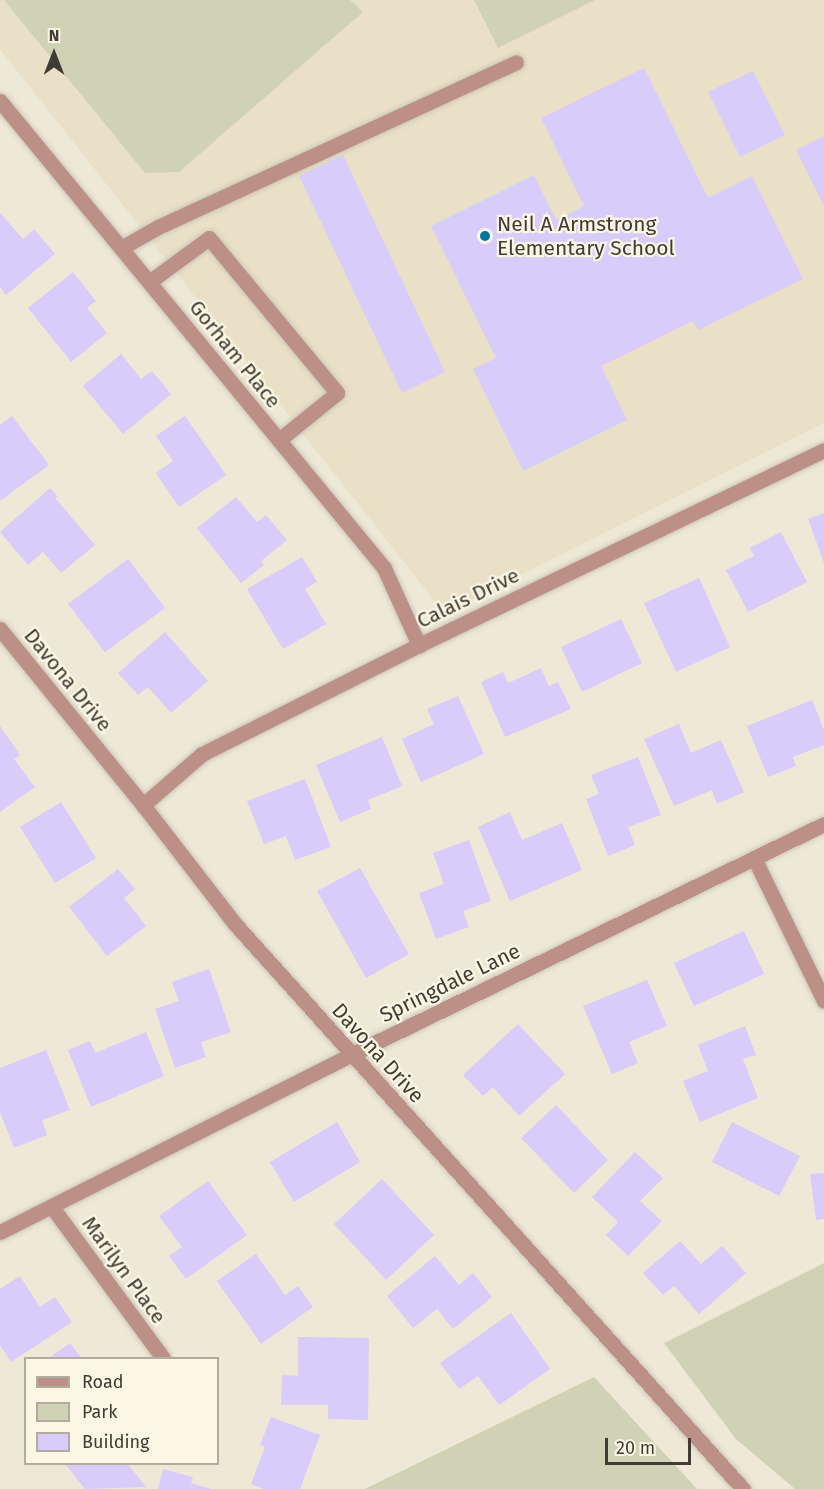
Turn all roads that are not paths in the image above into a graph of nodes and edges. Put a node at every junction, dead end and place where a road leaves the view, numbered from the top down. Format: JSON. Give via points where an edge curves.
{"nodes":[{"id":1,"x":516,"y":62,"type":"dead end"},
{"id":2,"x":0,"y":100,"type":"edge"},
{"id":3,"x":121,"y":248,"type":"junction"},
{"id":4,"x":149,"y":282,"type":"junction"},
{"id":5,"x":279,"y":440,"type":"junction"},
{"id":6,"x":824,"y":450,"type":"edge"},
{"id":7,"x":0,"y":629,"type":"edge"},
{"id":8,"x":419,"y":645,"type":"junction"},
{"id":9,"x":143,"y":805,"type":"junction"},
{"id":10,"x":824,"y":824,"type":"edge"},
{"id":11,"x":754,"y":858,"type":"junction"},
{"id":12,"x":824,"y":1001,"type":"edge"},
{"id":13,"x":350,"y":1054,"type":"junction"},
{"id":14,"x":52,"y":1207,"type":"junction"},
{"id":15,"x":0,"y":1232,"type":"edge"},
{"id":16,"x":163,"y":1357,"type":"edge"},
{"id":17,"x":743,"y":1489,"type":"edge"}],
"edges":[{"from":1,"to":3,"type":"street"},
{"from":2,"to":3,"type":"street","name":"Gorham Place"},
{"from":3,"to":4,"type":"street","name":"Gorham Place"},
{"from":4,"to":5,"type":"street","name":"Gorham Place"},
{"from":4,"to":5,"type":"street","via":[[209,238],[337,393]]},
{"from":5,"to":8,"type":"street","name":"Gorham Place","via":[[384,568]]},
{"from":6,"to":8,"type":"street","name":"Calais Drive"},
{"from":7,"to":9,"type":"street","name":"Davona Drive"},
{"from":8,"to":9,"type":"street","name":"Calais Drive","via":[[202,754]]},
{"from":9,"to":13,"type":"street","name":"Davona Drive","via":[[235,924]]},
{"from":10,"to":11,"type":"street","name":"Springdale Lane"},
{"from":11,"to":12,"type":"street"},
{"from":11,"to":13,"type":"street","name":"Springdale Lane"},
{"from":13,"to":14,"type":"street","name":"Springdale Lane"},
{"from":13,"to":17,"type":"street","name":"Davona Drive"},
{"from":14,"to":15,"type":"street","name":"Springdale Lane"},
{"from":14,"to":16,"type":"street","name":"Marilyn Place"}]}
